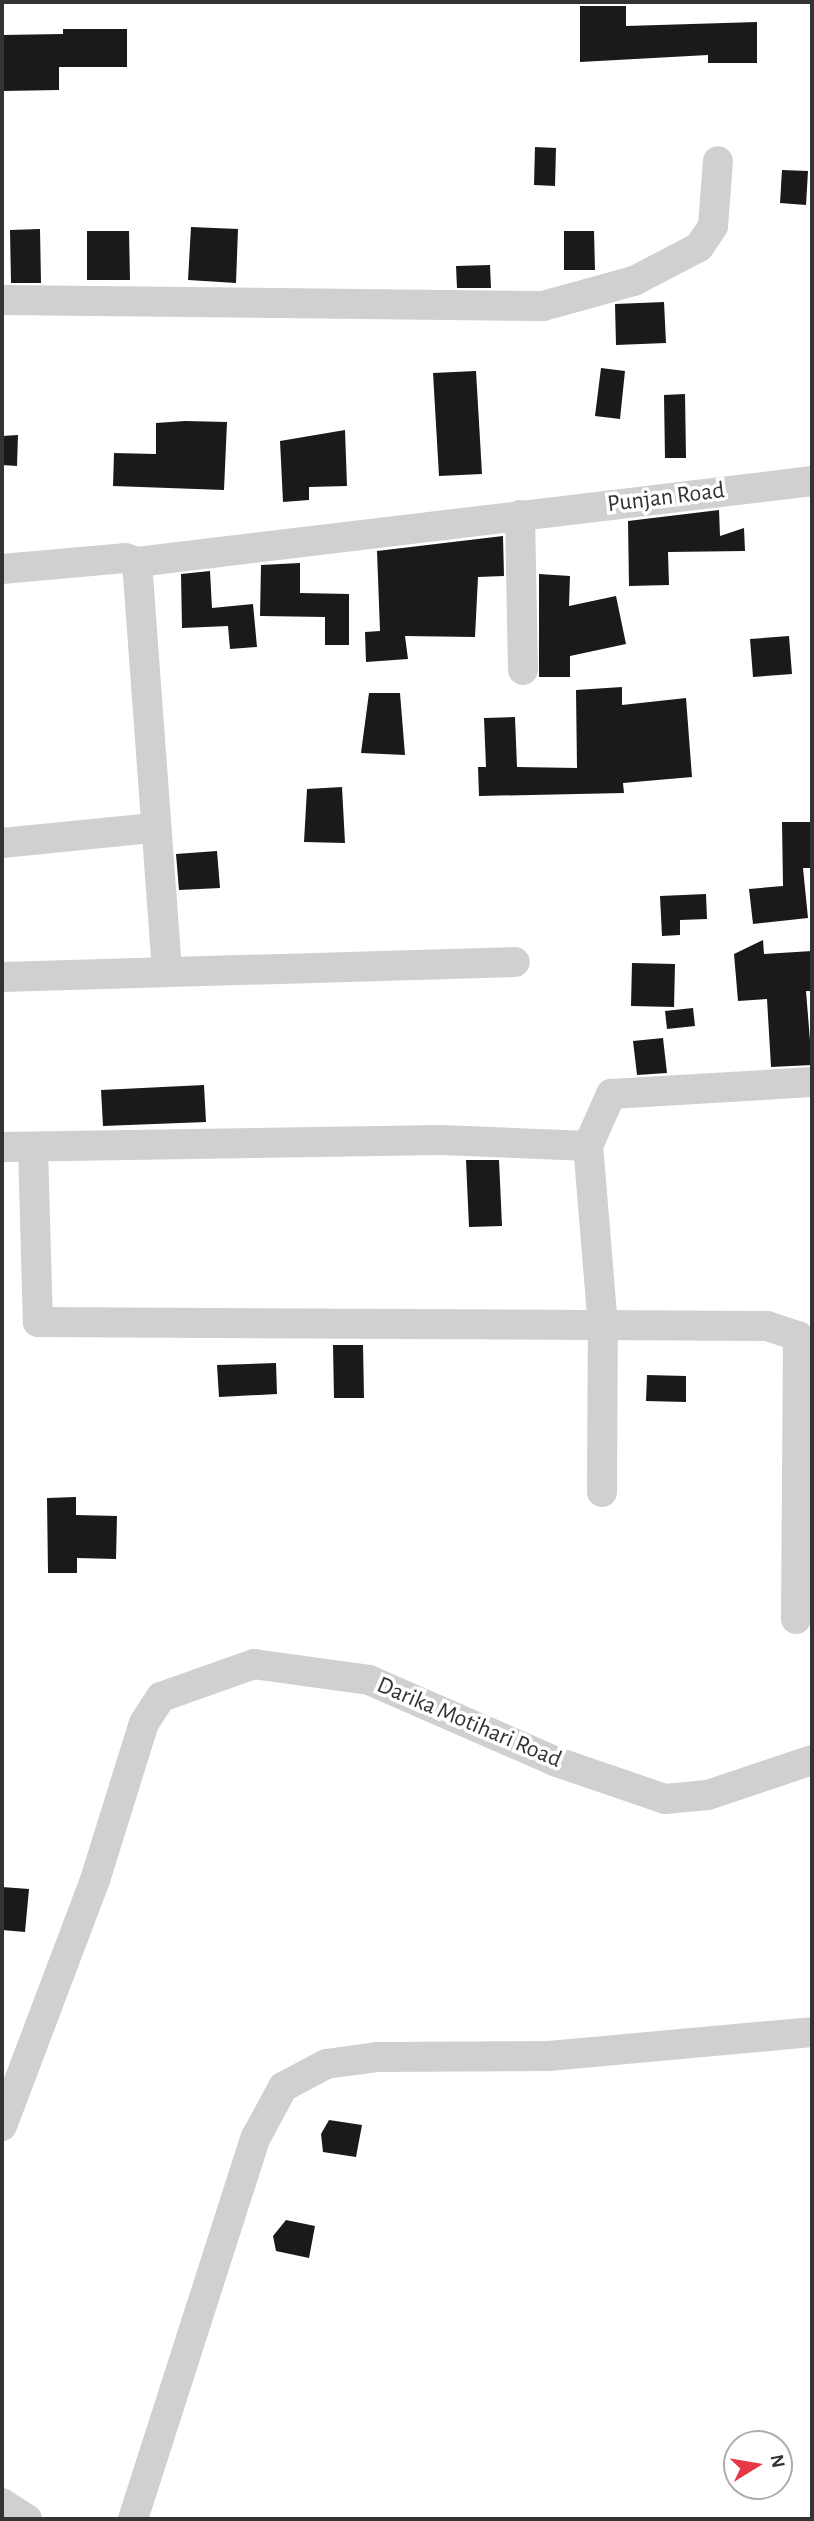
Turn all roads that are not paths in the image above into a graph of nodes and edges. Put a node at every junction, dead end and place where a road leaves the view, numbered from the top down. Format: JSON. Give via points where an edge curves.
{"nodes":[{"id":1,"x":718,"y":161,"type":"dead end"},
{"id":2,"x":2,"y":300,"type":"edge"},
{"id":3,"x":812,"y":481,"type":"edge"},
{"id":4,"x":520,"y":515,"type":"junction"},
{"id":5,"x":137,"y":562,"type":"junction"},
{"id":6,"x":2,"y":569,"type":"edge"},
{"id":7,"x":523,"y":670,"type":"dead end"},
{"id":8,"x":153,"y":828,"type":"junction"},
{"id":9,"x":2,"y":843,"type":"edge"},
{"id":10,"x":515,"y":962,"type":"dead end"},
{"id":11,"x":167,"y":969,"type":"junction"},
{"id":12,"x":2,"y":977,"type":"edge"},
{"id":13,"x":812,"y":1082,"type":"edge"},
{"id":14,"x":588,"y":1146,"type":"junction"},
{"id":15,"x":2,"y":1147,"type":"edge"},
{"id":16,"x":33,"y":1147,"type":"junction"},
{"id":17,"x":603,"y":1327,"type":"junction"},
{"id":18,"x":602,"y":1492,"type":"dead end"},
{"id":19,"x":796,"y":1619,"type":"dead end"},
{"id":20,"x":812,"y":1760,"type":"edge"},
{"id":21,"x":812,"y":2032,"type":"edge"},
{"id":22,"x":2,"y":2126,"type":"edge"},
{"id":23,"x":133,"y":2519,"type":"edge"}],
"edges":[{"from":1,"to":2,"type":"street","via":[[713,226],[699,247],[634,281],[544,306]]},
{"from":3,"to":4,"type":"street","name":"Punjan Road"},
{"from":4,"to":5,"type":"street","name":"Punjan Road"},
{"from":4,"to":7,"type":"street"},
{"from":5,"to":6,"type":"street","name":"Punjan Road"},
{"from":5,"to":8,"type":"street"},
{"from":8,"to":9,"type":"street"},
{"from":8,"to":11,"type":"street"},
{"from":10,"to":11,"type":"street","via":[[195,975]]},
{"from":11,"to":12,"type":"street"},
{"from":13,"to":14,"type":"street","via":[[611,1094]]},
{"from":14,"to":16,"type":"street","via":[[441,1140]]},
{"from":14,"to":17,"type":"street"},
{"from":15,"to":16,"type":"street"},
{"from":16,"to":17,"type":"street","via":[[38,1322]]},
{"from":17,"to":18,"type":"street"},
{"from":17,"to":19,"type":"street","via":[[766,1326],[798,1336]]},
{"from":20,"to":22,"type":"street","name":"Darika Motihari Road","via":[[708,1795],[665,1798],[554,1761],[369,1679],[254,1664],[161,1697],[144,1723],[94,1880]]},
{"from":21,"to":23,"type":"street","via":[[549,2056],[377,2057],[326,2064],[283,2087],[256,2137]]}]}
